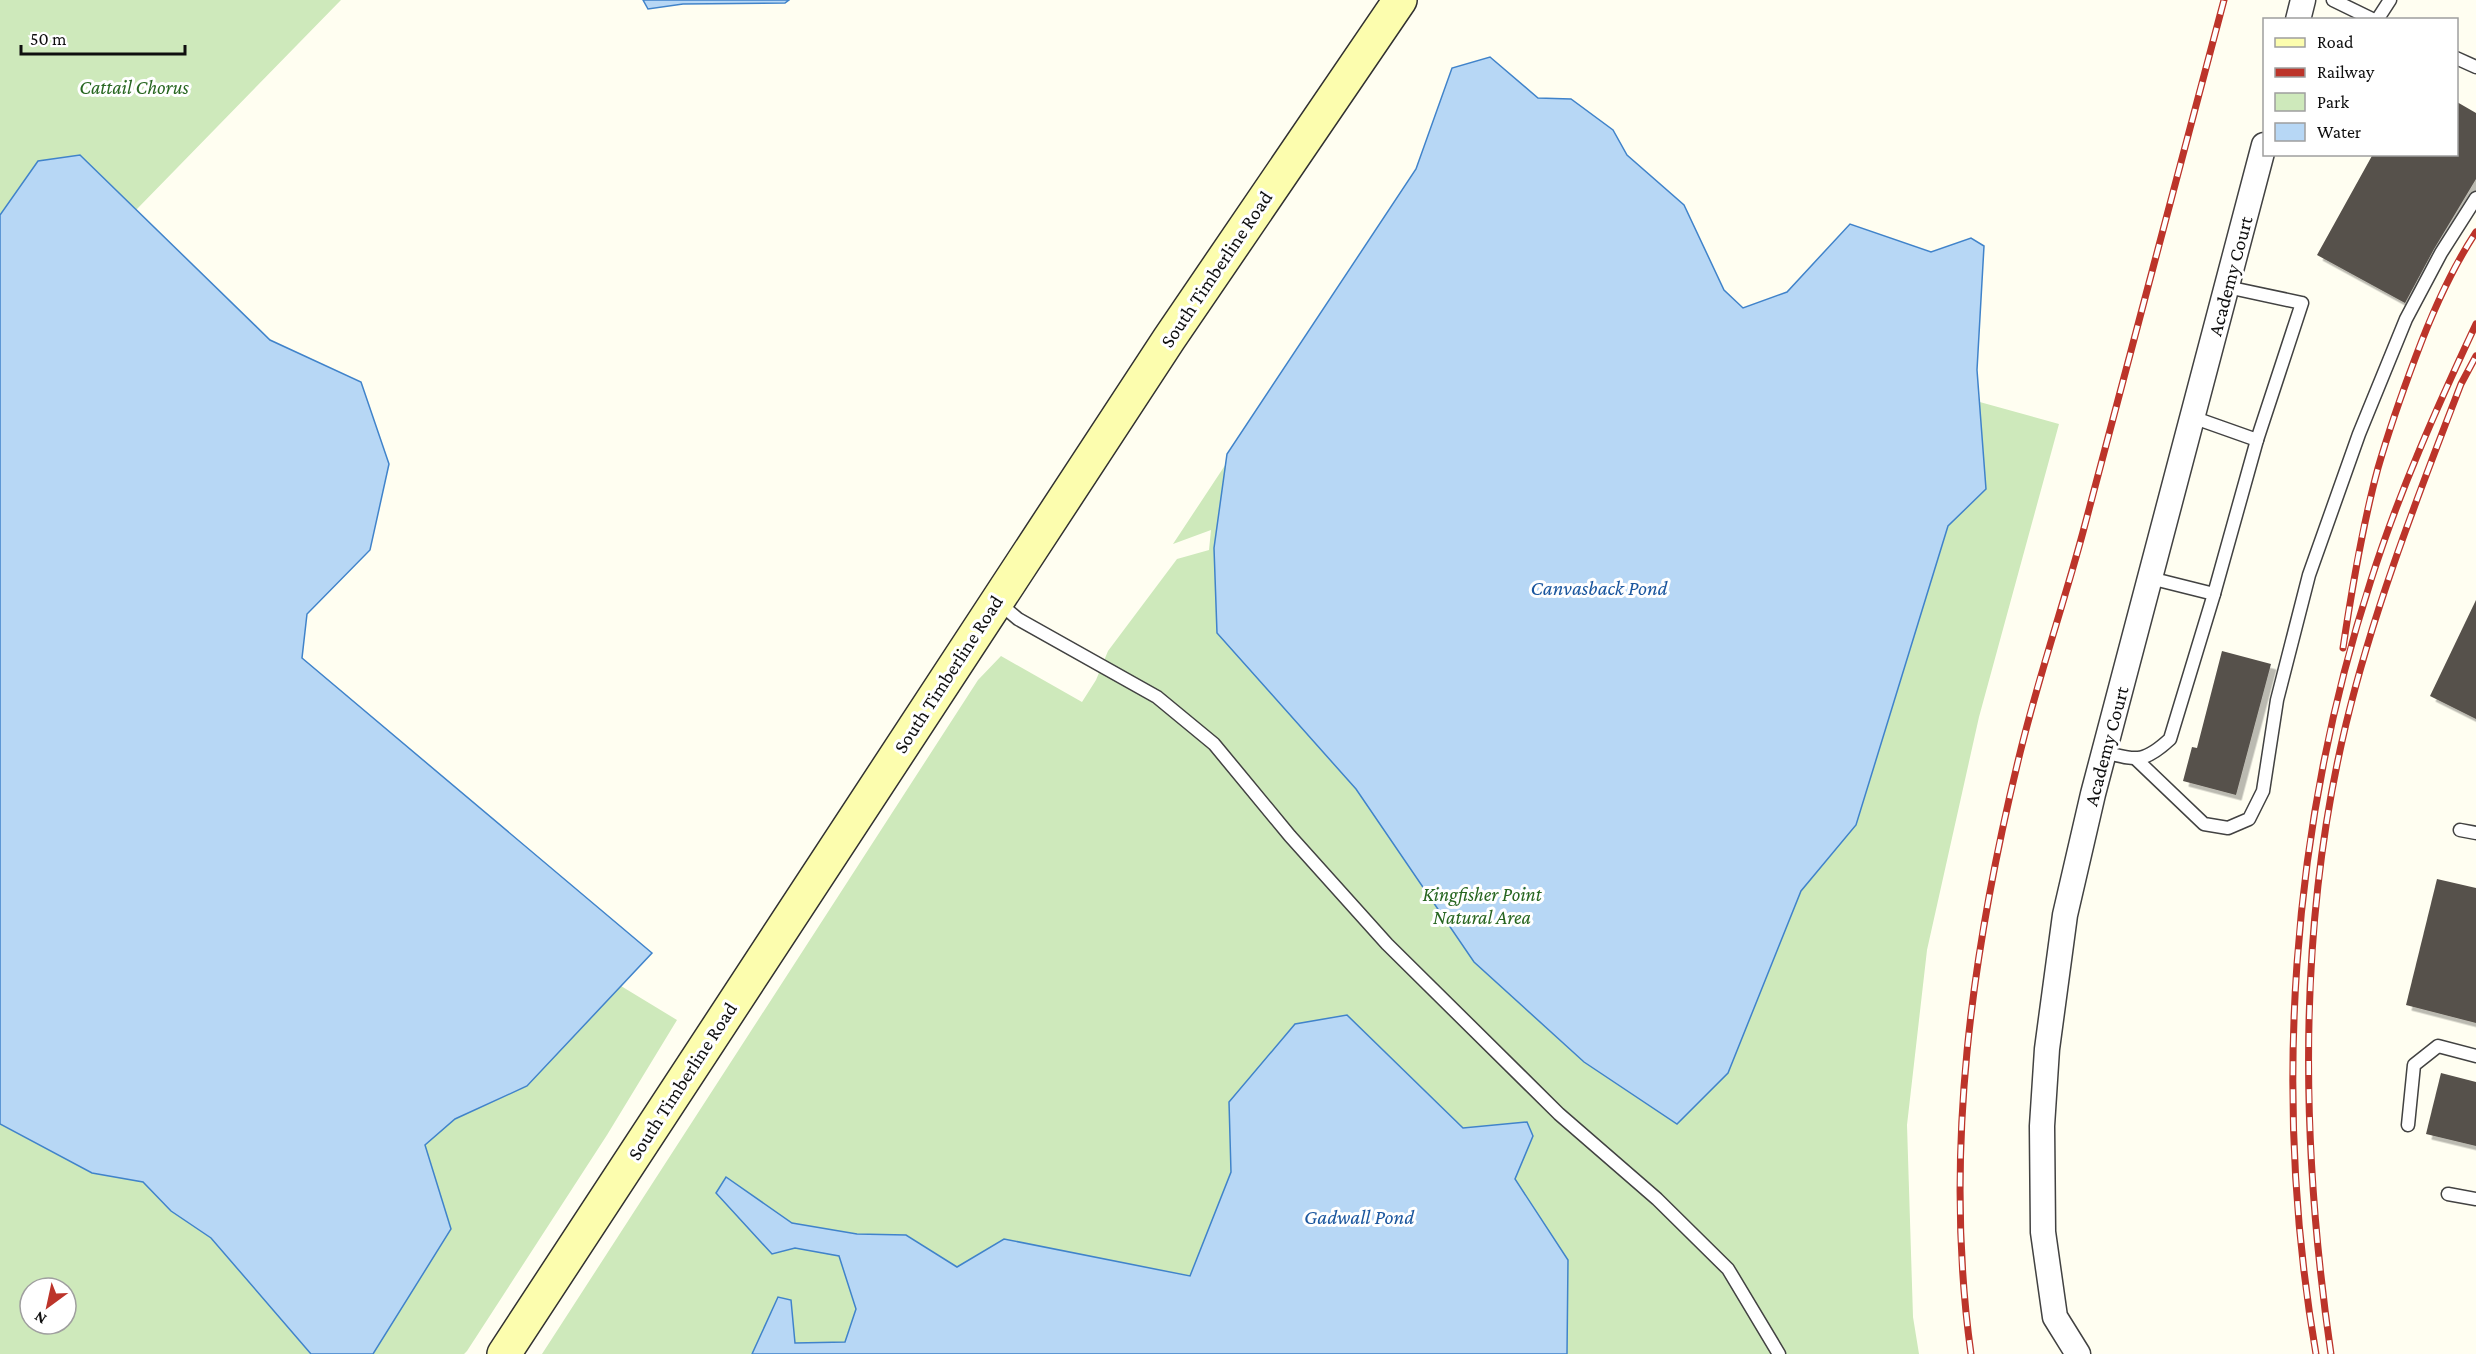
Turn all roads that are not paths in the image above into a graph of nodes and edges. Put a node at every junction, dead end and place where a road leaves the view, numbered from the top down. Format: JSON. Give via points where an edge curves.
{"nodes":[{"id":1,"x":1400,"y":0,"type":"edge"},
{"id":2,"x":2303,"y":0,"type":"edge"},
{"id":3,"x":2333,"y":0,"type":"edge"},
{"id":4,"x":2390,"y":0,"type":"edge"},
{"id":5,"x":2298,"y":18,"type":"edge"},
{"id":6,"x":2372,"y":18,"type":"edge"},
{"id":7,"x":2377,"y":18,"type":"edge"},
{"id":8,"x":2458,"y":58,"type":"edge"},
{"id":9,"x":2476,"y":67,"type":"edge"},
{"id":10,"x":2263,"y":152,"type":"edge"},
{"id":11,"x":2476,"y":198,"type":"edge"},
{"id":12,"x":2227,"y":287,"type":"junction"},
{"id":13,"x":2192,"y":417,"type":"junction"},
{"id":14,"x":2257,"y":440,"type":"junction"},
{"id":15,"x":2150,"y":578,"type":"junction"},
{"id":16,"x":2214,"y":594,"type":"junction"},
{"id":17,"x":996,"y":601,"type":"junction"},
{"id":18,"x":2104,"y":752,"type":"junction"},
{"id":19,"x":2137,"y":760,"type":"junction"},
{"id":20,"x":2460,"y":830,"type":"dead end"},
{"id":21,"x":2476,"y":833,"type":"edge"},
{"id":22,"x":2476,"y":1056,"type":"edge"},
{"id":23,"x":2408,"y":1125,"type":"dead end"},
{"id":24,"x":2448,"y":1194,"type":"dead end"},
{"id":25,"x":2476,"y":1199,"type":"edge"},
{"id":26,"x":504,"y":1354,"type":"edge"},
{"id":27,"x":1779,"y":1354,"type":"edge"},
{"id":28,"x":2078,"y":1354,"type":"edge"}],
"edges":[{"from":1,"to":17,"type":"main road","name":"South Timberline Road"},
{"from":2,"to":5,"type":"street"},
{"from":3,"to":6,"type":"lane"},
{"from":4,"to":7,"type":"lane"},
{"from":8,"to":9,"type":"lane"},
{"from":10,"to":12,"type":"street","name":"Academy Court"},
{"from":11,"to":19,"type":"lane","via":[[2406,319],[2359,434],[2309,575],[2277,700],[2263,791],[2249,819],[2228,828],[2204,824]]},
{"from":12,"to":13,"type":"street","name":"Academy Court"},
{"from":12,"to":14,"type":"lane","via":[[2302,303]]},
{"from":13,"to":14,"type":"lane"},
{"from":13,"to":15,"type":"street","name":"Academy Court"},
{"from":14,"to":16,"type":"lane"},
{"from":15,"to":16,"type":"lane"},
{"from":15,"to":18,"type":"street","name":"Academy Court"},
{"from":16,"to":19,"type":"lane","via":[[2170,739]]},
{"from":17,"to":26,"type":"main road","name":"South Timberline Road"},
{"from":17,"to":27,"type":"lane","via":[[1018,619],[1157,697],[1214,744],[1387,944],[1559,1114],[1657,1199],[1728,1269]]},
{"from":18,"to":19,"type":"lane"},
{"from":18,"to":28,"type":"street","name":"Academy Court","via":[[2065,915],[2047,1049],[2042,1125],[2043,1232],[2055,1317]]},
{"from":20,"to":21,"type":"lane"},
{"from":22,"to":23,"type":"lane","via":[[2438,1046],[2414,1065]]},
{"from":24,"to":25,"type":"lane"}]}
